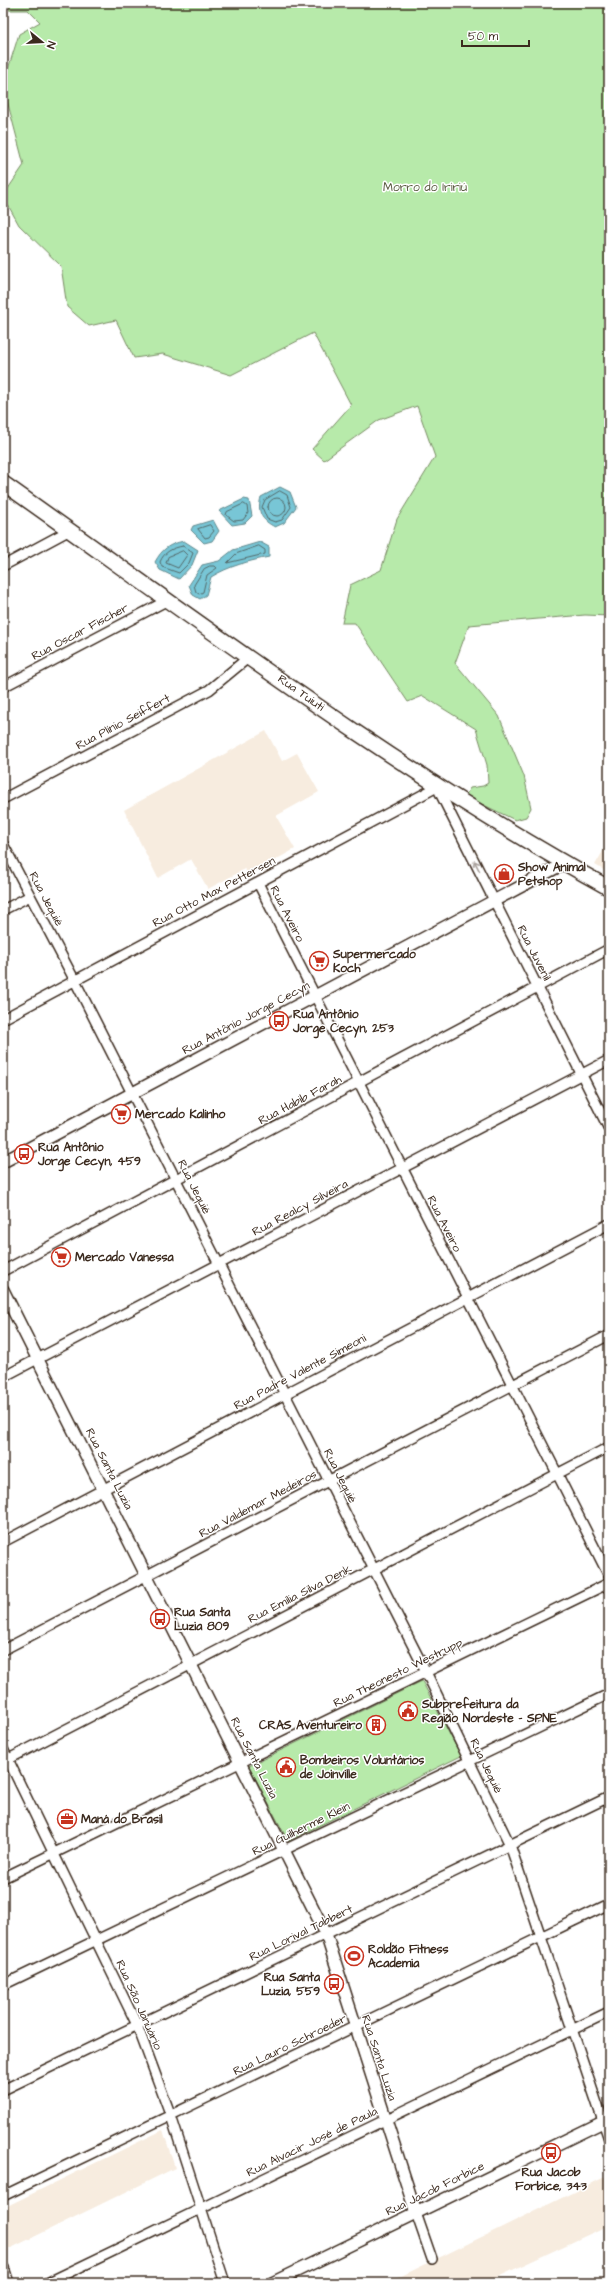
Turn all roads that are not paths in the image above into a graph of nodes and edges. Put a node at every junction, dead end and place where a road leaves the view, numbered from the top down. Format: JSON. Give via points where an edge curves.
{"nodes":[{"id":1,"x":3,"y":483,"type":"edge"},
{"id":2,"x":70,"y":530,"type":"junction"},
{"id":3,"x":3,"y":566,"type":"edge"},
{"id":4,"x":168,"y":600,"type":"junction"},
{"id":5,"x":249,"y":657,"type":"junction"},
{"id":6,"x":3,"y":686,"type":"edge"},
{"id":7,"x":437,"y":787,"type":"junction"},
{"id":8,"x":3,"y":799,"type":"edge"},
{"id":9,"x":3,"y":844,"type":"edge"},
{"id":10,"x":565,"y":864,"type":"junction"},
{"id":11,"x":258,"y":883,"type":"junction"},
{"id":12,"x":609,"y":888,"type":"edge"},
{"id":13,"x":30,"y":896,"type":"junction"},
{"id":14,"x":494,"y":901,"type":"junction"},
{"id":15,"x":3,"y":910,"type":"edge"},
{"id":16,"x":609,"y":949,"type":"edge"},
{"id":17,"x":75,"y":981,"type":"junction"},
{"id":18,"x":538,"y":987,"type":"junction"},
{"id":19,"x":315,"y":996,"type":"junction"},
{"id":20,"x":3,"y":1019,"type":"edge"},
{"id":21,"x":609,"y":1060,"type":"edge"},
{"id":22,"x":581,"y":1074,"type":"junction"},
{"id":23,"x":359,"y":1082,"type":"junction"},
{"id":24,"x":132,"y":1093,"type":"junction"},
{"id":25,"x":609,"y":1129,"type":"edge"},
{"id":26,"x":3,"y":1162,"type":"edge"},
{"id":27,"x":402,"y":1168,"type":"junction"},
{"id":28,"x":176,"y":1179,"type":"junction"},
{"id":29,"x":609,"y":1224,"type":"edge"},
{"id":30,"x":219,"y":1264,"type":"junction"},
{"id":31,"x":3,"y":1271,"type":"edge"},
{"id":32,"x":3,"y":1290,"type":"edge"},
{"id":33,"x":468,"y":1298,"type":"junction"},
{"id":34,"x":609,"y":1335,"type":"edge"},
{"id":35,"x":39,"y":1358,"type":"junction"},
{"id":36,"x":3,"y":1377,"type":"edge"},
{"id":37,"x":512,"y":1385,"type":"junction"},
{"id":38,"x":285,"y":1394,"type":"junction"},
{"id":39,"x":609,"y":1447,"type":"edge"},
{"id":40,"x":557,"y":1474,"type":"junction"},
{"id":41,"x":329,"y":1481,"type":"junction"},
{"id":42,"x":104,"y":1489,"type":"junction"},
{"id":43,"x":3,"y":1542,"type":"edge"},
{"id":44,"x":374,"y":1569,"type":"junction"},
{"id":45,"x":148,"y":1575,"type":"junction"},
{"id":46,"x":609,"y":1576,"type":"edge"},
{"id":47,"x":609,"y":1583,"type":"edge"},
{"id":48,"x":3,"y":1650,"type":"edge"},
{"id":49,"x":192,"y":1664,"type":"junction"},
{"id":50,"x":426,"y":1672,"type":"junction"},
{"id":51,"x":609,"y":1694,"type":"edge"},
{"id":52,"x":3,"y":1749,"type":"edge"},
{"id":53,"x":471,"y":1760,"type":"junction"},
{"id":54,"x":6,"y":1761,"type":"edge"},
{"id":55,"x":241,"y":1762,"type":"junction"},
{"id":56,"x":609,"y":1797,"type":"edge"},
{"id":57,"x":510,"y":1845,"type":"junction"},
{"id":58,"x":285,"y":1850,"type":"junction"},
{"id":59,"x":55,"y":1853,"type":"junction"},
{"id":60,"x":3,"y":1878,"type":"edge"},
{"id":61,"x":609,"y":1904,"type":"edge"},
{"id":62,"x":326,"y":1934,"type":"junction"},
{"id":63,"x":542,"y":1937,"type":"junction"},
{"id":64,"x":96,"y":1940,"type":"junction"},
{"id":65,"x":3,"y":1986,"type":"edge"},
{"id":66,"x":609,"y":2012,"type":"edge"},
{"id":67,"x":137,"y":2025,"type":"junction"},
{"id":68,"x":355,"y":2027,"type":"junction"},
{"id":69,"x":573,"y":2029,"type":"junction"},
{"id":70,"x":3,"y":2090,"type":"edge"},
{"id":71,"x":170,"y":2116,"type":"junction"},
{"id":72,"x":386,"y":2120,"type":"junction"},
{"id":73,"x":606,"y":2121,"type":"edge"},
{"id":74,"x":609,"y":2140,"type":"edge"},
{"id":75,"x":3,"y":2196,"type":"edge"},
{"id":76,"x":201,"y":2209,"type":"junction"},
{"id":77,"x":416,"y":2213,"type":"junction"},
{"id":78,"x":432,"y":2259,"type":"dead end"},
{"id":79,"x":3,"y":2268,"type":"edge"},
{"id":80,"x":8,"y":2283,"type":"edge"},
{"id":81,"x":46,"y":2283,"type":"edge"},
{"id":82,"x":225,"y":2283,"type":"edge"},
{"id":83,"x":272,"y":2283,"type":"edge"}],
"edges":[{"from":1,"to":2,"type":"main road","name":"Rua Tuiuti"},
{"from":2,"to":3,"type":"street"},
{"from":2,"to":4,"type":"main road","name":"Rua Tuiuti"},
{"from":4,"to":5,"type":"main road","name":"Rua Tuiuti"},
{"from":4,"to":6,"type":"street","name":"Rua Oscar Fischer"},
{"from":5,"to":7,"type":"main road","name":"Rua Tuiuti","via":[[365,740]]},
{"from":5,"to":8,"type":"street","name":"Rua Plínio Seiffert","via":[[209,690]]},
{"from":7,"to":10,"type":"main road","name":"Rua Tuiuti"},
{"from":7,"to":11,"type":"street","name":"Rua Otto Max Pettersen"},
{"from":14,"to":7,"type":"street","name":"Rua Juvenil","one_way":true},
{"from":9,"to":13,"type":"street","name":"Rua Jequié"},
{"from":10,"to":12,"type":"main road","name":"Rua Tuiuti"},
{"from":10,"to":14,"type":"street","name":"Rua Antônio Jorge Cecyn"},
{"from":11,"to":17,"type":"street","name":"Rua Otto Max Pettersen"},
{"from":11,"to":19,"type":"street","name":"Rua Aveiro"},
{"from":13,"to":15,"type":"street"},
{"from":13,"to":17,"type":"street","name":"Rua Jequié"},
{"from":14,"to":18,"type":"street","name":"Rua Juvenil"},
{"from":14,"to":19,"type":"street","name":"Rua Antônio Jorge Cecyn"},
{"from":16,"to":18,"type":"street","name":"Rua Habib Farah"},
{"from":17,"to":20,"type":"street","name":"Rua Otto Max Pettersen"},
{"from":17,"to":24,"type":"street","name":"Rua Jequié"},
{"from":18,"to":22,"type":"street","name":"Rua Juvenil"},
{"from":18,"to":23,"type":"street","name":"Rua Habib Farah"},
{"from":19,"to":23,"type":"street","name":"Rua Aveiro"},
{"from":19,"to":24,"type":"street","name":"Rua Antônio Jorge Cecyn"},
{"from":21,"to":22,"type":"street","name":"Rua Realcy Silveira"},
{"from":22,"to":25,"type":"street","name":"Rua Juvenil"},
{"from":22,"to":27,"type":"street","name":"Rua Realcy Silveira"},
{"from":23,"to":27,"type":"street","name":"Rua Aveiro"},
{"from":23,"to":28,"type":"street","name":"Rua Habib Farah"},
{"from":24,"to":26,"type":"street","name":"Rua Antônio Jorge Cecyn"},
{"from":24,"to":28,"type":"street","name":"Rua Jequié"},
{"from":27,"to":30,"type":"street","name":"Rua Realcy Silveira"},
{"from":27,"to":33,"type":"street","name":"Rua Aveiro"},
{"from":28,"to":30,"type":"street","name":"Rua Jequié"},
{"from":28,"to":31,"type":"street","name":"Rua Habib Farah"},
{"from":29,"to":33,"type":"street","name":"Rua Padre Valente Simeoni"},
{"from":30,"to":35,"type":"street","name":"Rua Realcy Silveira"},
{"from":30,"to":38,"type":"street","name":"Rua Jequié"},
{"from":32,"to":35,"type":"street","name":"Rua Santa Luzia"},
{"from":33,"to":37,"type":"street","name":"Rua Aveiro"},
{"from":33,"to":38,"type":"street","name":"Rua Padre Valente Simeoni"},
{"from":34,"to":37,"type":"street","name":"Rua Valdemar Medeiros"},
{"from":35,"to":36,"type":"street","name":"Rua Realcy Silveira"},
{"from":35,"to":42,"type":"street","name":"Rua Santa Luzia"},
{"from":37,"to":40,"type":"street","name":"Rua Aveiro"},
{"from":37,"to":41,"type":"street","name":"Rua Valdemar Medeiros"},
{"from":38,"to":41,"type":"street","name":"Rua Jequié"},
{"from":38,"to":42,"type":"street","name":"Rua Padre Valente Simeoni"},
{"from":39,"to":40,"type":"street","name":"Rua Emília Silva Denk"},
{"from":40,"to":44,"type":"street","name":"Rua Emília Silva Denk"},
{"from":40,"to":46,"type":"street","name":"Rua Aveiro"},
{"from":41,"to":44,"type":"street","name":"Rua Jequié"},
{"from":41,"to":45,"type":"street","name":"Rua Valdemar Medeiros"},
{"from":42,"to":43,"type":"street","name":"Rua Padre Valente Simeoni"},
{"from":42,"to":45,"type":"street","name":"Rua Santa Luzia"},
{"from":44,"to":49,"type":"street","name":"Rua Emília Silva Denk"},
{"from":44,"to":50,"type":"street","name":"Rua Jequié"},
{"from":45,"to":48,"type":"street","name":"Rua Valdemar Medeiros"},
{"from":45,"to":49,"type":"street","name":"Rua Santa Luzia"},
{"from":47,"to":50,"type":"street","name":"Rua Theonesto Westrupp"},
{"from":49,"to":54,"type":"street","name":"Rua Emília Silva Denk"},
{"from":49,"to":55,"type":"street","name":"Rua Santa Luzia"},
{"from":50,"to":53,"type":"street","name":"Rua Jequié"},
{"from":50,"to":55,"type":"street","name":"Rua Theonesto Westrupp"},
{"from":51,"to":53,"type":"street","name":"Rua Guilherme Klein"},
{"from":52,"to":54,"type":"street","name":"Rua São Januário"},
{"from":53,"to":57,"type":"street","name":"Rua Jequié"},
{"from":53,"to":58,"type":"street","name":"Rua Guilherme Klein"},
{"from":54,"to":59,"type":"street","name":"Rua São Januário"},
{"from":55,"to":58,"type":"street","name":"Rua Santa Luzia"},
{"from":55,"to":59,"type":"street","name":"Rua Theonesto Westrupp"},
{"from":56,"to":57,"type":"street","name":"Rua Lorival Tabbert"},
{"from":57,"to":62,"type":"street","name":"Rua Lorival Tabbert"},
{"from":57,"to":63,"type":"street","name":"Rua Jequié"},
{"from":58,"to":62,"type":"street","name":"Rua Santa Luzia"},
{"from":58,"to":64,"type":"street","name":"Rua Guilherme Klein"},
{"from":59,"to":60,"type":"street","name":"Rua Theonesto Westrupp"},
{"from":59,"to":64,"type":"street","name":"Rua São Januário"},
{"from":61,"to":63,"type":"street","name":"Rua Lauro Schroeder"},
{"from":62,"to":67,"type":"street","name":"Rua Lorival Tabbert"},
{"from":62,"to":68,"type":"street","name":"Rua Santa Luzia"},
{"from":63,"to":68,"type":"street","name":"Rua Lauro Schroeder"},
{"from":63,"to":69,"type":"street","name":"Rua Jequié"},
{"from":64,"to":65,"type":"street","name":"Rua Guilherme Klein"},
{"from":64,"to":67,"type":"street","name":"Rua São Januário"},
{"from":66,"to":69,"type":"street","name":"Rua Alvacir José de Paula"},
{"from":67,"to":70,"type":"street","name":"Rua Lorival Tabbert"},
{"from":67,"to":71,"type":"street","name":"Rua São Januário"},
{"from":68,"to":71,"type":"street","name":"Rua Lauro Schroeder"},
{"from":68,"to":72,"type":"street","name":"Rua Santa Luzia"},
{"from":69,"to":72,"type":"street","name":"Rua Alvacir José de Paula"},
{"from":69,"to":73,"type":"street","name":"Rua Jequié"},
{"from":71,"to":75,"type":"street","name":"Rua Lauro Schroeder"},
{"from":71,"to":76,"type":"street","name":"Rua São Januário"},
{"from":72,"to":76,"type":"street","name":"Rua Alvacir José de Paula"},
{"from":72,"to":77,"type":"street","name":"Rua Santa Luzia"},
{"from":73,"to":74,"type":"street","name":"Rua Jequié"},
{"from":73,"to":77,"type":"street","name":"Rua Jacob Forbice"},
{"from":76,"to":81,"type":"street","name":"Rua Alvacir José de Paula"},
{"from":76,"to":82,"type":"street","name":"Rua São Januário"},
{"from":77,"to":78,"type":"street","name":"Rua Santa Luzia"},
{"from":77,"to":83,"type":"street","name":"Rua Jacob Forbice"},
{"from":79,"to":80,"type":"street"}]}
